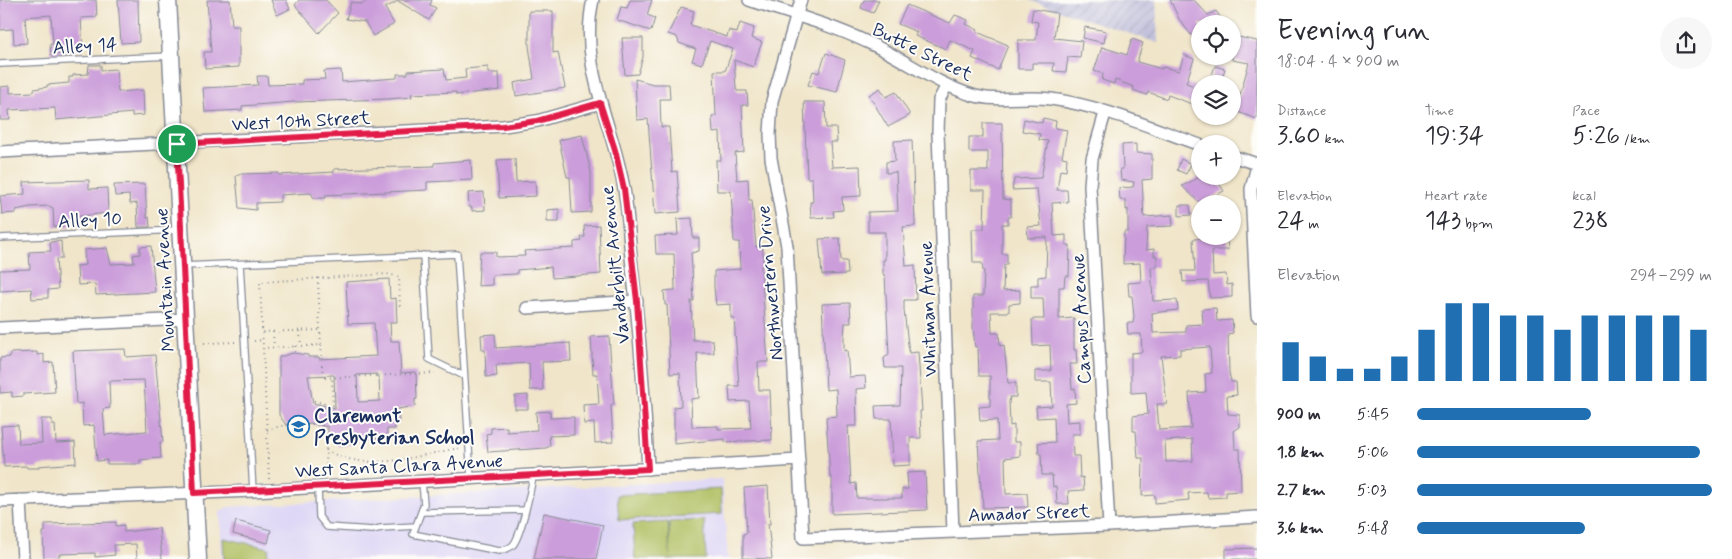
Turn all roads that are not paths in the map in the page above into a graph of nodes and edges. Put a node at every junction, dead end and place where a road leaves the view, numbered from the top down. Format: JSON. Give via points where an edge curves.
{"nodes":[{"id":1,"x":168,"y":0,"type":"edge"},
{"id":2,"x":593,"y":0,"type":"edge"},
{"id":3,"x":749,"y":0,"type":"edge"},
{"id":4,"x":801,"y":0,"type":"edge"},
{"id":5,"x":796,"y":16,"type":"junction"},
{"id":6,"x":171,"y":56,"type":"junction"},
{"id":7,"x":0,"y":64,"type":"edge"},
{"id":8,"x":947,"y":85,"type":"junction"},
{"id":9,"x":600,"y":103,"type":"junction"},
{"id":10,"x":1105,"y":113,"type":"junction"},
{"id":11,"x":1191,"y":142,"type":"edge"},
{"id":12,"x":177,"y":144,"type":"junction"},
{"id":13,"x":0,"y":152,"type":"edge"},
{"id":14,"x":1241,"y":159,"type":"edge"},
{"id":15,"x":1257,"y":165,"type":"edge"},
{"id":16,"x":181,"y":230,"type":"junction"},
{"id":17,"x":0,"y":238,"type":"edge"},
{"id":18,"x":423,"y":256,"type":"junction"},
{"id":19,"x":240,"y":264,"type":"junction"},
{"id":20,"x":183,"y":266,"type":"junction"},
{"id":21,"x":637,"y":301,"type":"junction"},
{"id":22,"x":527,"y":308,"type":"dead end"},
{"id":23,"x":1257,"y":316,"type":"edge"},
{"id":24,"x":186,"y":320,"type":"junction"},
{"id":25,"x":0,"y":328,"type":"edge"},
{"id":26,"x":464,"y":376,"type":"junction"},
{"id":27,"x":799,"y":460,"type":"junction"},
{"id":28,"x":648,"y":469,"type":"junction"},
{"id":29,"x":533,"y":476,"type":"junction"},
{"id":30,"x":471,"y":479,"type":"junction"},
{"id":31,"x":422,"y":482,"type":"junction"},
{"id":32,"x":318,"y":487,"type":"junction"},
{"id":33,"x":253,"y":491,"type":"junction"},
{"id":34,"x":194,"y":493,"type":"junction"},
{"id":35,"x":20,"y":500,"type":"junction"},
{"id":36,"x":0,"y":501,"type":"edge"},
{"id":37,"x":525,"y":510,"type":"junction"},
{"id":38,"x":421,"y":512,"type":"junction"},
{"id":39,"x":1257,"y":517,"type":"edge"},
{"id":40,"x":416,"y":526,"type":"junction"},
{"id":41,"x":1110,"y":526,"type":"junction"},
{"id":42,"x":953,"y":532,"type":"junction"},
{"id":43,"x":803,"y":538,"type":"joint"},
{"id":44,"x":23,"y":559,"type":"edge"},
{"id":45,"x":198,"y":559,"type":"edge"}],
"edges":[{"from":1,"to":6,"type":"main road","name":"Mountain Avenue"},
{"from":2,"to":9,"type":"street","name":"Vanderbilt Avenue","via":[[589,46]]},
{"from":3,"to":5,"type":"street","name":"Butte Street"},
{"from":4,"to":5,"type":"street","name":"Northwestern Drive"},
{"from":5,"to":8,"type":"street","name":"Butte Street","via":[[869,43]]},
{"from":5,"to":27,"type":"street","name":"Northwestern Drive","via":[[772,101],[770,134],[771,158],[787,246]]},
{"from":6,"to":7,"type":"lane","name":"Alley 14"},
{"from":6,"to":12,"type":"main road","name":"Mountain Avenue"},
{"from":8,"to":10,"type":"street","name":"Butte Street","via":[[973,95],[1049,98]]},
{"from":8,"to":42,"type":"street","name":"Whitman Avenue","via":[[939,100],[938,124]]},
{"from":9,"to":12,"type":"street","name":"West 10th Street","via":[[537,121],[503,126]]},
{"from":9,"to":21,"type":"street","name":"Vanderbilt Avenue","via":[[624,189]]},
{"from":10,"to":11,"type":"street","name":"Butte Street"},
{"from":10,"to":41,"type":"street","name":"Campus Avenue","via":[[1092,159],[1090,186]]},
{"from":12,"to":13,"type":"street","name":"West 10th Street"},
{"from":12,"to":16,"type":"main road","name":"Mountain Avenue"},
{"from":14,"to":15,"type":"street"},
{"from":15,"to":23,"type":"street","via":[[1251,189]]},
{"from":16,"to":17,"type":"lane","name":"Alley 10"},
{"from":16,"to":20,"type":"main road","name":"Mountain Avenue"},
{"from":18,"to":19,"type":"lane"},
{"from":18,"to":26,"type":"lane","via":[[429,359]]},
{"from":18,"to":26,"type":"lane","via":[[457,254]]},
{"from":19,"to":20,"type":"lane"},
{"from":19,"to":33,"type":"lane"},
{"from":20,"to":24,"type":"main road","name":"Mountain Avenue"},
{"from":21,"to":22,"type":"street"},
{"from":21,"to":28,"type":"street","name":"Vanderbilt Avenue"},
{"from":24,"to":25,"type":"street"},
{"from":24,"to":34,"type":"main road","name":"Mountain Avenue"},
{"from":26,"to":30,"type":"lane"},
{"from":27,"to":28,"type":"street","name":"West Santa Clara Avenue"},
{"from":27,"to":43,"type":"street","name":"Northwestern Drive"},
{"from":28,"to":29,"type":"street","name":"West Santa Clara Avenue"},
{"from":29,"to":30,"type":"street","name":"West Santa Clara Avenue"},
{"from":29,"to":37,"type":"lane"},
{"from":30,"to":31,"type":"street","name":"West Santa Clara Avenue"},
{"from":31,"to":32,"type":"street","name":"West Santa Clara Avenue"},
{"from":31,"to":38,"type":"lane","via":[[424,504]]},
{"from":32,"to":33,"type":"street","name":"West Santa Clara Avenue"},
{"from":32,"to":40,"type":"lane","via":[[319,516],[327,527],[372,530]]},
{"from":33,"to":34,"type":"street","name":"West Santa Clara Avenue"},
{"from":34,"to":35,"type":"street","name":"West Santa Clara Avenue"},
{"from":34,"to":45,"type":"main road","name":"Mountain Avenue"},
{"from":35,"to":36,"type":"street","name":"West Santa Clara Avenue"},
{"from":35,"to":44,"type":"street"},
{"from":37,"to":38,"type":"lane"},
{"from":37,"to":40,"type":"lane","via":[[514,544],[506,550],[413,534]]},
{"from":38,"to":40,"type":"lane"},
{"from":39,"to":41,"type":"street","name":"Amador Street"},
{"from":41,"to":42,"type":"street","name":"Amador Street"},
{"from":42,"to":43,"type":"street","name":"Amador Street"}]}
